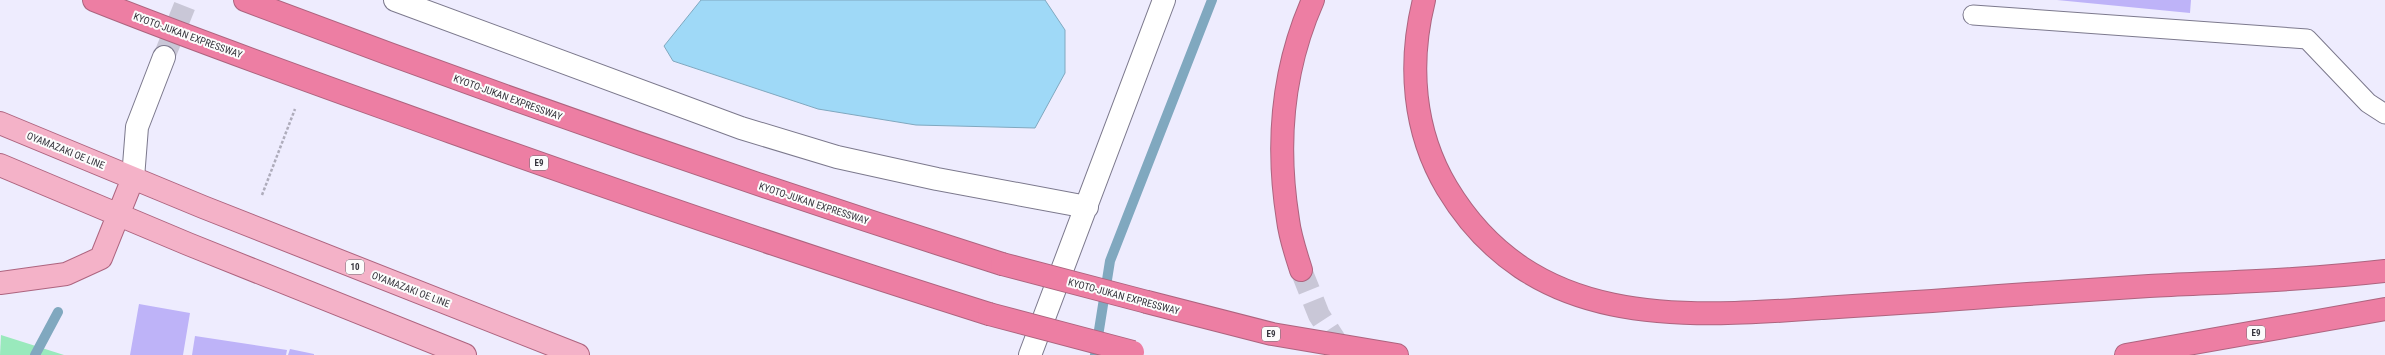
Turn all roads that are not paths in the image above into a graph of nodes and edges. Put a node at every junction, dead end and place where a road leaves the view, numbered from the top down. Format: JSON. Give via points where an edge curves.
{"nodes":[{"id":1,"x":94,"y":0,"type":"edge"},
{"id":2,"x":246,"y":0,"type":"edge"},
{"id":3,"x":395,"y":0,"type":"edge"},
{"id":4,"x":1164,"y":0,"type":"edge"},
{"id":5,"x":1313,"y":0,"type":"edge"},
{"id":6,"x":1424,"y":0,"type":"edge"},
{"id":7,"x":1973,"y":15,"type":"dead end"},
{"id":8,"x":164,"y":57,"type":"tunnel mouth"},
{"id":9,"x":2385,"y":114,"type":"edge"},
{"id":10,"x":0,"y":123,"type":"edge"},
{"id":11,"x":0,"y":165,"type":"edge"},
{"id":12,"x":133,"y":178,"type":"junction"},
{"id":13,"x":1087,"y":207,"type":"junction"},
{"id":14,"x":117,"y":215,"type":"junction"},
{"id":15,"x":1301,"y":270,"type":"tunnel mouth"},
{"id":16,"x":2385,"y":271,"type":"edge"},
{"id":17,"x":0,"y":284,"type":"edge"},
{"id":18,"x":2385,"y":309,"type":"edge"},
{"id":19,"x":1140,"y":353,"type":"edge"},
{"id":20,"x":465,"y":355,"type":"edge"},
{"id":21,"x":578,"y":355,"type":"edge"},
{"id":22,"x":1030,"y":355,"type":"edge"},
{"id":23,"x":1397,"y":355,"type":"edge"},
{"id":24,"x":2126,"y":355,"type":"edge"}],
"edges":[{"from":1,"to":19,"type":"highway","name":"KYOTO-JUKAN EXPRESSWAY","number":"E9","bridge":true,"via":[[378,106],[833,265],[989,314]]},
{"from":2,"to":23,"type":"highway","name":"KYOTO-JUKAN EXPRESSWAY","number":"E9","bridge":true,"via":[[642,145],[841,213],[1002,264],[1272,334]]},
{"from":3,"to":13,"type":"street","via":[[741,128],[837,158]]},
{"from":4,"to":13,"type":"street"},
{"from":5,"to":15,"type":"highway","via":[[1303,23],[1289,72],[1282,122],[1282,174],[1287,215]]},
{"from":6,"to":16,"type":"highway","via":[[1416,30],[1414,77],[1421,126],[1436,170],[1459,208],[1491,244],[1527,272],[1567,293],[1611,305],[1709,314],[2148,286],[2274,281]]},
{"from":7,"to":9,"type":"lane","via":[[2307,39],[2368,103]]},
{"from":8,"to":12,"type":"street","via":[[137,127]]},
{"from":10,"to":12,"type":"main road","name":"OYAMAZAKI OE LINE","number":"10"},
{"from":11,"to":14,"type":"main road"},
{"from":12,"to":14,"type":"main road"},
{"from":12,"to":21,"type":"main road","name":"OYAMAZAKI OE LINE","number":"10","via":[[203,208]]},
{"from":13,"to":22,"type":"street"},
{"from":14,"to":17,"type":"main road","via":[[101,258],[66,274]]},
{"from":14,"to":20,"type":"main road"},
{"from":18,"to":24,"type":"highway","number":"E9"}]}
